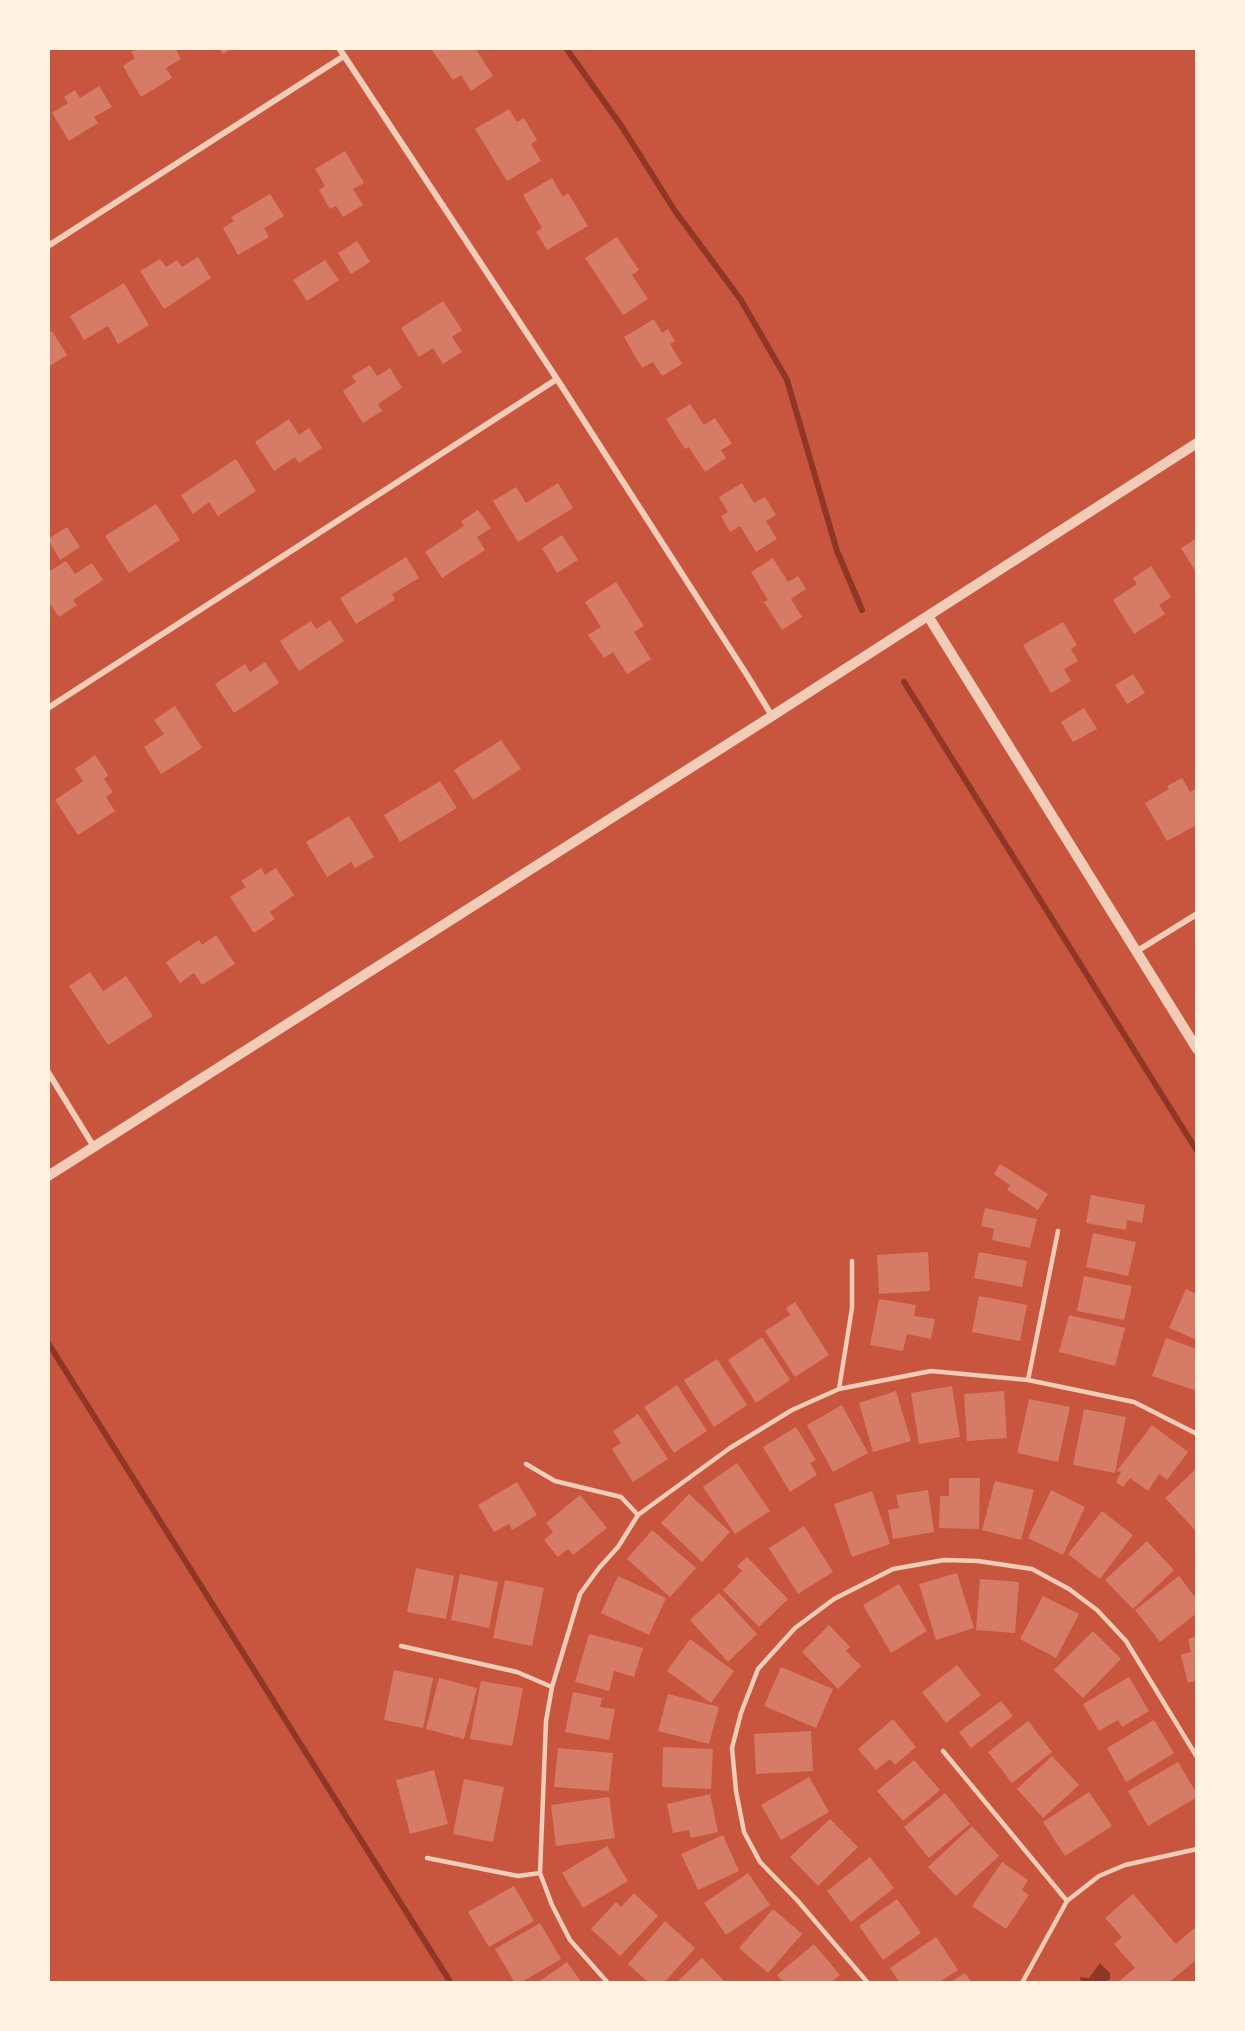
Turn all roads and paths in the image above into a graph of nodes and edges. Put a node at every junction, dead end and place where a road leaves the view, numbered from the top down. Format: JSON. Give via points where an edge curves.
{"nodes":[{"id":1,"x":339,"y":48,"type":"edge"},
{"id":2,"x":344,"y":56,"type":"junction"},
{"id":3,"x":48,"y":246,"type":"edge"},
{"id":4,"x":557,"y":379,"type":"junction"},
{"id":5,"x":1197,"y":443,"type":"edge"},
{"id":6,"x":928,"y":616,"type":"junction"},
{"id":7,"x":48,"y":708,"type":"edge"},
{"id":8,"x":772,"y":716,"type":"junction"},
{"id":9,"x":1197,"y":914,"type":"edge"},
{"id":10,"x":1137,"y":951,"type":"junction"},
{"id":11,"x":1197,"y":1049,"type":"edge"},
{"id":12,"x":48,"y":1072,"type":"edge"},
{"id":13,"x":94,"y":1147,"type":"junction"},
{"id":14,"x":48,"y":1176,"type":"edge"},
{"id":15,"x":1058,"y":1231,"type":"dead end"},
{"id":16,"x":852,"y":1261,"type":"dead end"},
{"id":17,"x":1028,"y":1380,"type":"junction"},
{"id":18,"x":839,"y":1389,"type":"junction"},
{"id":19,"x":1197,"y":1434,"type":"edge"},
{"id":20,"x":526,"y":1464,"type":"dead end"},
{"id":21,"x":638,"y":1515,"type":"junction"},
{"id":22,"x":401,"y":1646,"type":"dead end"},
{"id":23,"x":552,"y":1687,"type":"junction"},
{"id":24,"x":943,"y":1751,"type":"dead end"},
{"id":25,"x":1197,"y":1757,"type":"edge"},
{"id":26,"x":1197,"y":1849,"type":"edge"},
{"id":27,"x":427,"y":1858,"type":"dead end"},
{"id":28,"x":540,"y":1874,"type":"junction"},
{"id":29,"x":1067,"y":1901,"type":"junction"},
{"id":30,"x":608,"y":1983,"type":"edge"},
{"id":31,"x":868,"y":1983,"type":"edge"},
{"id":32,"x":1022,"y":1983,"type":"edge"}],
"edges":[{"from":1,"to":2,"type":"street"},
{"from":2,"to":3,"type":"street"},
{"from":2,"to":4,"type":"street"},
{"from":4,"to":7,"type":"street"},
{"from":4,"to":8,"type":"street"},
{"from":5,"to":6,"type":"street"},
{"from":6,"to":8,"type":"street"},
{"from":6,"to":10,"type":"street"},
{"from":8,"to":13,"type":"street"},
{"from":9,"to":10,"type":"street"},
{"from":10,"to":11,"type":"street"},
{"from":12,"to":13,"type":"street"},
{"from":13,"to":14,"type":"street"},
{"from":15,"to":17,"type":"lane"},
{"from":16,"to":18,"type":"lane","via":[[852,1308]]},
{"from":17,"to":18,"type":"lane","via":[[931,1371]]},
{"from":17,"to":19,"type":"lane","via":[[1134,1402]]},
{"from":18,"to":21,"type":"lane","via":[[792,1410],[730,1448]]},
{"from":20,"to":21,"type":"lane","via":[[555,1481],[621,1497]]},
{"from":21,"to":23,"type":"lane","via":[[580,1594]]},
{"from":22,"to":23,"type":"lane","via":[[517,1672]]},
{"from":23,"to":28,"type":"lane","via":[[546,1721]]},
{"from":24,"to":29,"type":"lane"},
{"from":25,"to":31,"type":"lane","via":[[1126,1641],[1069,1588],[1032,1569],[944,1560],[893,1569],[834,1599],[795,1628],[758,1669],[732,1748],[744,1832],[760,1862]]},
{"from":26,"to":29,"type":"lane","via":[[1125,1865],[1099,1876]]},
{"from":27,"to":28,"type":"lane","via":[[518,1876]]},
{"from":28,"to":30,"type":"lane","via":[[570,1940]]},
{"from":29,"to":32,"type":"lane"}]}
